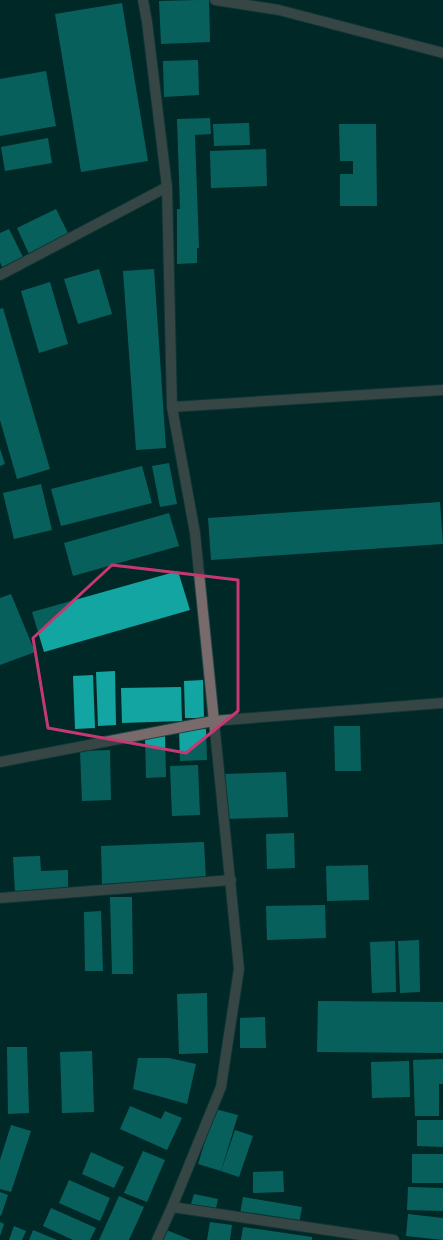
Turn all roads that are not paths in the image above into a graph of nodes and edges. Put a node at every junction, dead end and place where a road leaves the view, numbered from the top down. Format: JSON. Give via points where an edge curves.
{"nodes":[{"id":1,"x":143,"y":0,"type":"edge"},
{"id":2,"x":215,"y":0,"type":"edge"},
{"id":3,"x":443,"y":53,"type":"edge"},
{"id":4,"x":167,"y":187,"type":"junction"},
{"id":5,"x":0,"y":275,"type":"edge"},
{"id":6,"x":443,"y":390,"type":"edge"},
{"id":7,"x":172,"y":407,"type":"junction"},
{"id":8,"x":443,"y":703,"type":"edge"},
{"id":9,"x":213,"y":721,"type":"junction"},
{"id":10,"x":0,"y":762,"type":"edge"},
{"id":11,"x":230,"y":880,"type":"junction"},
{"id":12,"x":0,"y":898,"type":"edge"},
{"id":13,"x":172,"y":1207,"type":"junction"},
{"id":14,"x":157,"y":1240,"type":"edge"},
{"id":15,"x":394,"y":1240,"type":"edge"}],
"edges":[{"from":1,"to":4,"type":"street"},
{"from":2,"to":3,"type":"street","via":[[279,10]]},
{"from":4,"to":5,"type":"street"},
{"from":4,"to":7,"type":"street"},
{"from":6,"to":7,"type":"street"},
{"from":7,"to":9,"type":"street","via":[[195,533]]},
{"from":8,"to":9,"type":"street"},
{"from":9,"to":10,"type":"street"},
{"from":9,"to":11,"type":"street"},
{"from":11,"to":12,"type":"street"},
{"from":11,"to":13,"type":"street","via":[[239,970],[221,1087]]},
{"from":13,"to":14,"type":"street"},
{"from":13,"to":15,"type":"street"}]}
